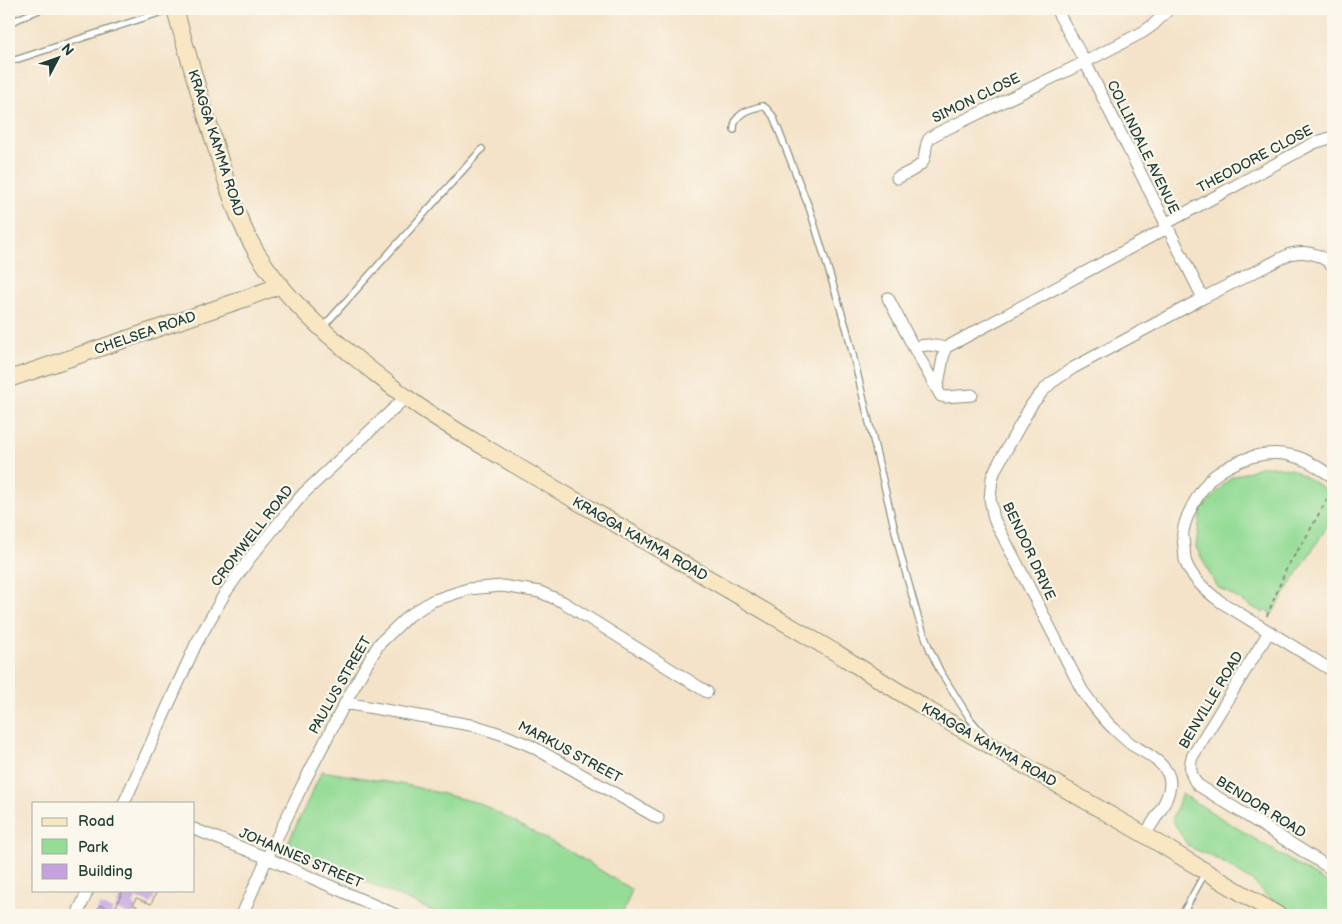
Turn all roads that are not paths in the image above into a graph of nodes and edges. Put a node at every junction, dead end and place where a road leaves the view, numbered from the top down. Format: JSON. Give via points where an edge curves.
{"nodes":[{"id":1,"x":41,"y":9,"type":"edge"},
{"id":2,"x":171,"y":9,"type":"edge"},
{"id":3,"x":175,"y":9,"type":"edge"},
{"id":4,"x":1056,"y":9,"type":"edge"},
{"id":5,"x":1169,"y":9,"type":"edge"},
{"id":6,"x":9,"y":23,"type":"edge"},
{"id":7,"x":9,"y":62,"type":"edge"},
{"id":8,"x":1085,"y":62,"type":"junction"},
{"id":9,"x":734,"y":130,"type":"dead end"},
{"id":10,"x":1333,"y":137,"type":"edge"},
{"id":11,"x":482,"y":149,"type":"dead end"},
{"id":12,"x":897,"y":178,"type":"dead end"},
{"id":13,"x":1166,"y":226,"type":"junction"},
{"id":14,"x":1333,"y":266,"type":"edge"},
{"id":15,"x":280,"y":286,"type":"junction"},
{"id":16,"x":888,"y":298,"type":"dead end"},
{"id":17,"x":1203,"y":298,"type":"junction"},
{"id":18,"x":322,"y":328,"type":"junction"},
{"id":19,"x":914,"y":348,"type":"junction"},
{"id":20,"x":945,"y":348,"type":"junction"},
{"id":21,"x":9,"y":379,"type":"edge"},
{"id":22,"x":936,"y":389,"type":"junction"},
{"id":23,"x":972,"y":395,"type":"dead end"},
{"id":24,"x":406,"y":397,"type":"junction"},
{"id":25,"x":1333,"y":477,"type":"edge"},
{"id":26,"x":1266,"y":630,"type":"junction"},
{"id":27,"x":1333,"y":671,"type":"edge"},
{"id":28,"x":707,"y":692,"type":"dead end"},
{"id":29,"x":344,"y":703,"type":"junction"},
{"id":30,"x":999,"y":751,"type":"junction"},
{"id":31,"x":1198,"y":785,"type":"joint"},
{"id":32,"x":126,"y":802,"type":"edge"},
{"id":33,"x":658,"y":818,"type":"dead end"},
{"id":34,"x":195,"y":829,"type":"edge"},
{"id":35,"x":1145,"y":835,"type":"junction"},
{"id":36,"x":267,"y":858,"type":"junction"},
{"id":37,"x":1333,"y":870,"type":"edge"},
{"id":38,"x":1206,"y":872,"type":"junction"},
{"id":39,"x":87,"y":892,"type":"edge"},
{"id":40,"x":77,"y":915,"type":"edge"},
{"id":41,"x":242,"y":915,"type":"edge"},
{"id":42,"x":392,"y":915,"type":"edge"},
{"id":43,"x":1183,"y":915,"type":"edge"},
{"id":44,"x":1278,"y":915,"type":"edge"}],
"edges":[{"from":1,"to":6,"type":"lane"},
{"from":2,"to":7,"type":"lane"},
{"from":3,"to":15,"type":"main road","name":"KRAGGA KAMMA ROAD","via":[[239,218],[257,253]]},
{"from":4,"to":8,"type":"street","name":"COLLINDALE AVENUE"},
{"from":5,"to":8,"type":"street","name":"SIMON CLOSE","via":[[1143,32]]},
{"from":8,"to":12,"type":"street","name":"SIMON CLOSE","via":[[936,134],[927,144],[922,162]]},
{"from":8,"to":13,"type":"street","name":"COLLINDALE AVENUE"},
{"from":9,"to":30,"type":"lane","via":[[735,119],[755,108],[763,106],[773,116],[810,210],[847,330],[918,617],[940,671],[970,719]]},
{"from":10,"to":13,"type":"street","name":"THEODORE CLOSE","via":[[1314,143]]},
{"from":11,"to":18,"type":"lane"},
{"from":13,"to":17,"type":"street","name":"COLLINDALE AVENUE"},
{"from":13,"to":20,"type":"street","name":"THEODORE CLOSE"},
{"from":14,"to":17,"type":"street","name":"BENDOR DRIVE","via":[[1324,258],[1297,252]]},
{"from":15,"to":18,"type":"main road","name":"KRAGGA KAMMA ROAD"},
{"from":15,"to":21,"type":"main road","name":"CHELSEA ROAD"},
{"from":16,"to":19,"type":"street"},
{"from":17,"to":35,"type":"street","name":"BENDOR DRIVE","via":[[1051,383],[1032,404],[996,468],[990,487],[994,519],[1082,690],[1113,728],[1162,765],[1168,776],[1166,801]]},
{"from":18,"to":24,"type":"main road","name":"KRAGGA KAMMA ROAD"},
{"from":19,"to":20,"type":"street","via":[[930,344]]},
{"from":19,"to":22,"type":"street"},
{"from":20,"to":22,"type":"street"},
{"from":22,"to":23,"type":"street","via":[[945,397]]},
{"from":24,"to":30,"type":"main road","name":"KRAGGA KAMMA ROAD","via":[[503,458]]},
{"from":24,"to":32,"type":"street","name":"CROMWELL ROAD","via":[[303,494],[225,593],[196,644]]},
{"from":25,"to":26,"type":"street","via":[[1307,460],[1288,454],[1265,454],[1235,463],[1212,477],[1189,513],[1182,533],[1186,562],[1198,582],[1221,602]]},
{"from":26,"to":27,"type":"street"},
{"from":26,"to":31,"type":"street","name":"BENVILLE ROAD","via":[[1192,757],[1191,771]]},
{"from":28,"to":29,"type":"street","name":"PAULUS STREET","via":[[563,602],[540,592],[502,586],[468,589],[432,600],[407,618],[379,644]]},
{"from":29,"to":33,"type":"street","name":"MARKUS STREET","via":[[476,726],[504,735],[531,746]]},
{"from":29,"to":36,"type":"street","name":"PAULUS STREET"},
{"from":30,"to":35,"type":"main road","name":"KRAGGA KAMMA ROAD"},
{"from":31,"to":37,"type":"street","name":"BENDOR ROAD"},
{"from":34,"to":36,"type":"street","name":"JOHANNES STREET"},
{"from":35,"to":38,"type":"main road","name":"KRAGGA KAMMA ROAD"},
{"from":36,"to":41,"type":"street","name":"PAULUS STREET"},
{"from":36,"to":42,"type":"street","name":"JOHANNES STREET"},
{"from":38,"to":43,"type":"lane"},
{"from":38,"to":44,"type":"main road","name":"KRAGGA KAMMA ROAD"},
{"from":39,"to":40,"type":"street"}]}
